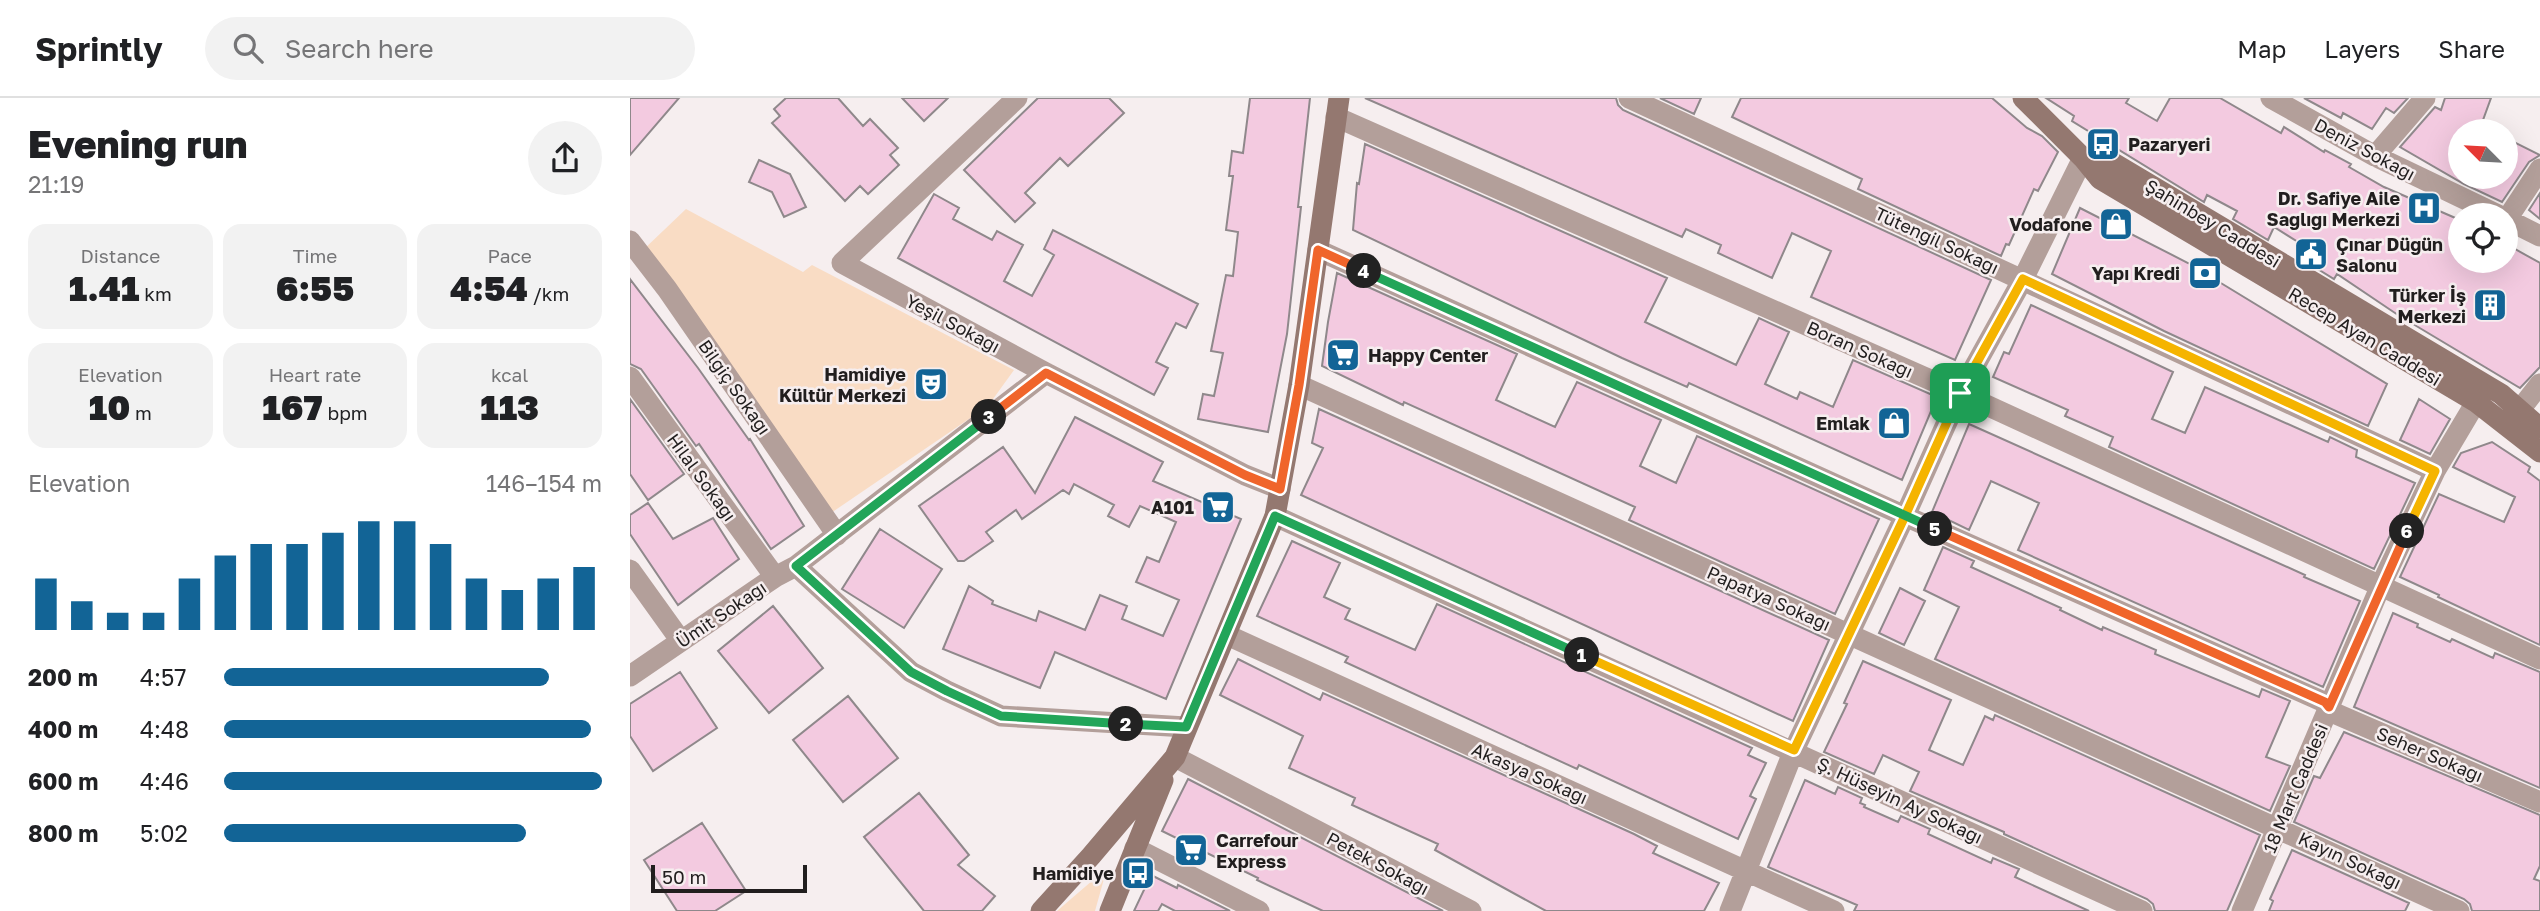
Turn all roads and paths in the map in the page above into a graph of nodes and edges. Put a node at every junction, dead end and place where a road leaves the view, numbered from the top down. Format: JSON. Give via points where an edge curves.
{"nodes":[{"id":1,"x":1017,"y":98,"type":"edge"},
{"id":2,"x":1629,"y":98,"type":"edge"},
{"id":3,"x":2023,"y":98,"type":"edge"},
{"id":4,"x":2271,"y":98,"type":"edge"},
{"id":5,"x":2425,"y":98,"type":"edge"},
{"id":6,"x":1337,"y":108,"type":"edge"},
{"id":7,"x":2375,"y":156,"type":"junction"},
{"id":8,"x":2082,"y":158,"type":"junction"},
{"id":9,"x":2540,"y":169,"type":"edge"},
{"id":10,"x":2473,"y":203,"type":"edge"},
{"id":11,"x":2517,"y":203,"type":"edge"},
{"id":12,"x":2518,"y":225,"type":"edge"},
{"id":13,"x":2540,"y":236,"type":"edge"},
{"id":14,"x":630,"y":241,"type":"edge"},
{"id":15,"x":1318,"y":250,"type":"junction"},
{"id":16,"x":2023,"y":279,"type":"junction"},
{"id":17,"x":1046,"y":373,"type":"junction"},
{"id":18,"x":630,"y":377,"type":"edge"},
{"id":19,"x":2540,"y":384,"type":"edge"},
{"id":20,"x":1299,"y":385,"type":"junction"},
{"id":21,"x":1960,"y":393,"type":"junction"},
{"id":22,"x":2476,"y":402,"type":"junction"},
{"id":23,"x":2519,"y":411,"type":"junction"},
{"id":24,"x":2540,"y":428,"type":"edge"},
{"id":25,"x":2540,"y":452,"type":"edge"},
{"id":26,"x":2435,"y":471,"type":"junction"},
{"id":27,"x":1280,"y":489,"type":"junction"},
{"id":28,"x":1275,"y":516,"type":"junction"},
{"id":29,"x":1905,"y":516,"type":"junction"},
{"id":30,"x":837,"y":535,"type":"junction"},
{"id":31,"x":796,"y":566,"type":"junction"},
{"id":32,"x":630,"y":570,"type":"edge"},
{"id":33,"x":775,"y":577,"type":"junction"},
{"id":34,"x":2381,"y":585,"type":"junction"},
{"id":35,"x":1848,"y":634,"type":"junction"},
{"id":36,"x":1227,"y":635,"type":"junction"},
{"id":37,"x":681,"y":641,"type":"junction"},
{"id":38,"x":2540,"y":659,"type":"edge"},
{"id":39,"x":630,"y":676,"type":"edge"},
{"id":40,"x":2327,"y":704,"type":"junction"},
{"id":41,"x":1186,"y":727,"type":"junction"},
{"id":42,"x":1794,"y":750,"type":"junction"},
{"id":43,"x":1175,"y":757,"type":"junction"},
{"id":44,"x":2540,"y":802,"type":"edge"},
{"id":45,"x":2278,"y":828,"type":"junction"},
{"id":46,"x":1135,"y":848,"type":"junction"},
{"id":47,"x":1091,"y":856,"type":"junction"},
{"id":48,"x":1746,"y":870,"type":"junction"},
{"id":49,"x":1123,"y":877,"type":"junction"},
{"id":50,"x":1041,"y":911,"type":"edge"},
{"id":51,"x":1110,"y":911,"type":"edge"},
{"id":52,"x":1259,"y":911,"type":"edge"},
{"id":53,"x":1471,"y":911,"type":"edge"},
{"id":54,"x":1730,"y":911,"type":"edge"},
{"id":55,"x":1834,"y":911,"type":"edge"},
{"id":56,"x":2143,"y":911,"type":"edge"},
{"id":57,"x":2242,"y":911,"type":"edge"},
{"id":58,"x":2459,"y":911,"type":"edge"}],
"edges":[{"from":1,"to":17,"type":"street","name":"Yeşil Sokağı","via":[[842,263]]},
{"from":2,"to":16,"type":"street","name":"Tütengil Sokağı"},
{"from":3,"to":8,"type":"main road"},
{"from":4,"to":7,"type":"street","name":"Deniz Sokağı"},
{"from":5,"to":7,"type":"street"},
{"from":6,"to":15,"type":"main road"},
{"from":6,"to":21,"type":"street","name":"Boran Sokağı"},
{"from":7,"to":10,"type":"street","name":"Deniz Sokağı"},
{"from":8,"to":16,"type":"street"},
{"from":8,"to":22,"type":"main road","name":"Recep Ayan Caddesi","via":[[2100,179]]},
{"from":8,"to":23,"type":"main road","name":"Şahinbey Caddesi","via":[[2105,158],[2501,394]]},
{"from":9,"to":11,"type":"street"},
{"from":12,"to":13,"type":"street"},
{"from":14,"to":30,"type":"street","name":"Bilgiç Sokağı"},
{"from":15,"to":20,"type":"main road"},
{"from":15,"to":29,"type":"street","name":"Seher Sokağı"},
{"from":16,"to":21,"type":"street"},
{"from":16,"to":26,"type":"street","name":"Tütengil Sokağı"},
{"from":17,"to":27,"type":"street","name":"Yeşil Sokağı"},
{"from":17,"to":30,"type":"street","name":"Ümit Sokağı"},
{"from":18,"to":33,"type":"street","name":"Hilal Sokağı"},
{"from":19,"to":23,"type":"street"},
{"from":20,"to":27,"type":"main road"},
{"from":20,"to":35,"type":"street","name":"Papatya Sokağı"},
{"from":21,"to":29,"type":"street"},
{"from":21,"to":34,"type":"street","name":"Boran Sokağı"},
{"from":22,"to":23,"type":"main road","name":"Şahinbey Caddesi"},
{"from":22,"to":25,"type":"main road","name":"Recep Ayan Caddesi"},
{"from":22,"to":26,"type":"street","name":"18 Mart Caddesi"},
{"from":23,"to":24,"type":"main road","name":"Şahinbey Caddesi"},
{"from":26,"to":34,"type":"street","name":"18 Mart Caddesi"},
{"from":27,"to":28,"type":"main road"},
{"from":28,"to":36,"type":"main road"},
{"from":28,"to":42,"type":"street","name":"Ş. Hüseyin Ay Sokağı"},
{"from":29,"to":35,"type":"street"},
{"from":29,"to":40,"type":"street","name":"Seher Sokağı"},
{"from":30,"to":31,"type":"street","name":"Ümit Sokağı"},
{"from":31,"to":33,"type":"street","name":"Ümit Sokağı"},
{"from":31,"to":41,"type":"street","via":[[911,672],[1001,716]]},
{"from":32,"to":37,"type":"street"},
{"from":33,"to":37,"type":"street","name":"Ümit Sokağı"},
{"from":34,"to":38,"type":"street","name":"Boran Sokağı"},
{"from":34,"to":40,"type":"street","name":"18 Mart Caddesi"},
{"from":35,"to":42,"type":"street"},
{"from":35,"to":45,"type":"street","name":"Papatya Sokağı"},
{"from":36,"to":41,"type":"main road"},
{"from":36,"to":48,"type":"street","name":"Akasya Sokağı"},
{"from":37,"to":39,"type":"street","name":"Ümit Sokağı"},
{"from":40,"to":44,"type":"street","name":"Seher Sokağı","via":[[2334,713]]},
{"from":40,"to":45,"type":"street","name":"18 Mart Caddesi"},
{"from":41,"to":43,"type":"main road"},
{"from":42,"to":48,"type":"street"},
{"from":42,"to":56,"type":"street","name":"Ş. Hüseyin Ay Sokağı"},
{"from":43,"to":46,"type":"main road"},
{"from":43,"to":47,"type":"main road"},
{"from":43,"to":53,"type":"street","name":"Petek Sokağı"},
{"from":45,"to":57,"type":"street","name":"18 Mart Caddesi"},
{"from":45,"to":58,"type":"street","name":"Kayın Sokağı"},
{"from":46,"to":49,"type":"main road"},
{"from":46,"to":52,"type":"street"},
{"from":47,"to":49,"type":"main road","via":[[1101,854],[1119,863]]},
{"from":47,"to":50,"type":"main road"},
{"from":48,"to":54,"type":"street"},
{"from":48,"to":55,"type":"street","name":"Akasya Sokağı"},
{"from":49,"to":51,"type":"main road"}]}
